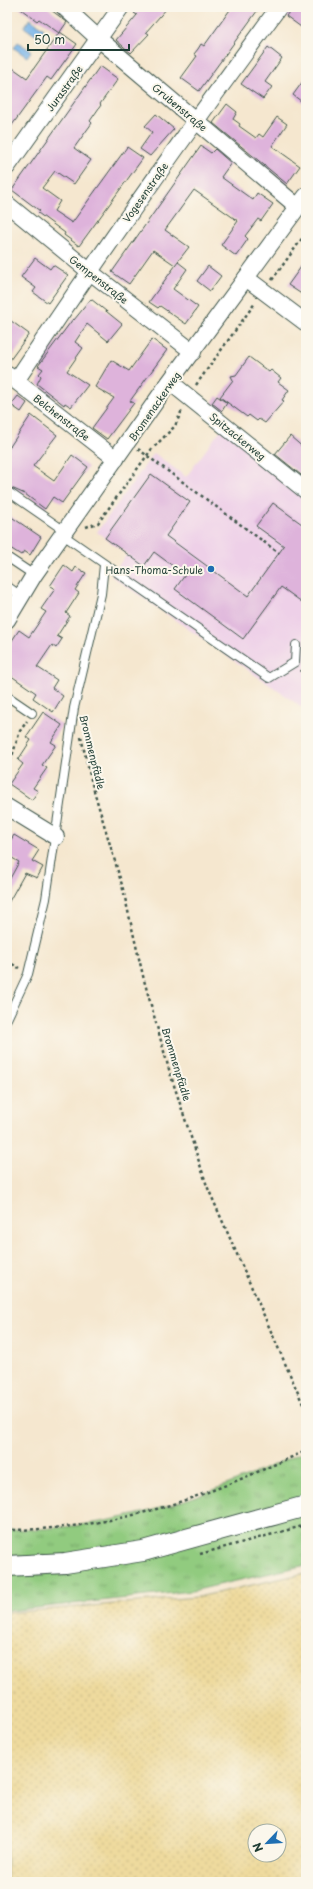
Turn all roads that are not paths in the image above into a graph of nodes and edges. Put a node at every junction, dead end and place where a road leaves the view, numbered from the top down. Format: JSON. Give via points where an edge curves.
{"nodes":[{"id":1,"x":64,"y":7,"type":"edge"},
{"id":2,"x":121,"y":7,"type":"edge"},
{"id":3,"x":279,"y":7,"type":"edge"},
{"id":4,"x":99,"y":39,"type":"junction"},
{"id":5,"x":195,"y":120,"type":"junction"},
{"id":6,"x":7,"y":168,"type":"edge"},
{"id":7,"x":302,"y":201,"type":"edge"},
{"id":8,"x":7,"y":204,"type":"edge"},
{"id":9,"x":88,"y":272,"type":"junction"},
{"id":10,"x":246,"y":278,"type":"junction"},
{"id":11,"x":306,"y":323,"type":"edge"},
{"id":12,"x":193,"y":352,"type":"junction"},
{"id":13,"x":11,"y":378,"type":"edge"},
{"id":14,"x":170,"y":382,"type":"junction"},
{"id":15,"x":116,"y":459,"type":"junction"},
{"id":16,"x":7,"y":491,"type":"edge"},
{"id":17,"x":306,"y":492,"type":"edge"},
{"id":18,"x":63,"y":535,"type":"junction"},
{"id":19,"x":7,"y":557,"type":"edge"},
{"id":20,"x":104,"y":565,"type":"junction"},
{"id":21,"x":34,"y":575,"type":"junction"},
{"id":22,"x":7,"y":586,"type":"edge"},
{"id":23,"x":21,"y":596,"type":"junction"},
{"id":24,"x":7,"y":620,"type":"edge"},
{"id":25,"x":296,"y":645,"type":"dead end"},
{"id":26,"x":7,"y":696,"type":"edge"},
{"id":27,"x":32,"y":713,"type":"road end"},
{"id":28,"x":7,"y":807,"type":"edge"},
{"id":29,"x":56,"y":837,"type":"junction"},
{"id":30,"x":7,"y":1020,"type":"edge"},
{"id":31,"x":306,"y":1506,"type":"edge"},
{"id":32,"x":7,"y":1566,"type":"edge"}],
"edges":[{"from":1,"to":4,"type":"street","name":"Grubenstraße"},
{"from":2,"to":4,"type":"street","name":"Jurastraße"},
{"from":3,"to":5,"type":"street","name":"Vogesenstraße"},
{"from":4,"to":5,"type":"street","name":"Grubenstraße"},
{"from":4,"to":6,"type":"street","name":"Jurastraße"},
{"from":5,"to":7,"type":"street","name":"Grubenstraße"},
{"from":5,"to":9,"type":"street","name":"Vogesenstraße"},
{"from":7,"to":10,"type":"street","name":"Bromenackerweg"},
{"from":8,"to":9,"type":"street","name":"Gempenstraße"},
{"from":9,"to":12,"type":"street","name":"Gempenstraße"},
{"from":9,"to":13,"type":"street","name":"Vogesenstraße"},
{"from":10,"to":11,"type":"street"},
{"from":10,"to":12,"type":"street","name":"Bromenackerweg"},
{"from":12,"to":14,"type":"street","name":"Bromenackerweg"},
{"from":13,"to":15,"type":"street","name":"Belchenstraße"},
{"from":14,"to":15,"type":"street","name":"Bromenackerweg"},
{"from":14,"to":17,"type":"street","name":"Spitzackerweg"},
{"from":15,"to":18,"type":"street","name":"Bromenackerweg"},
{"from":16,"to":18,"type":"lane","via":[[59,527]]},
{"from":18,"to":20,"type":"lane"},
{"from":18,"to":21,"type":"street","name":"Bromenackerweg"},
{"from":19,"to":21,"type":"lane"},
{"from":20,"to":25,"type":"lane","via":[[269,678],[295,662]]},
{"from":20,"to":29,"type":"lane","via":[[101,594],[74,708]]},
{"from":21,"to":23,"type":"street","name":"Bromenackerweg"},
{"from":22,"to":23,"type":"lane"},
{"from":23,"to":24,"type":"street","name":"Bromenackerweg"},
{"from":26,"to":27,"type":"lane"},
{"from":28,"to":29,"type":"street"},
{"from":29,"to":30,"type":"lane","via":[[46,899],[28,974]]},
{"from":31,"to":32,"type":"street","via":[[143,1551],[65,1563]]}]}
